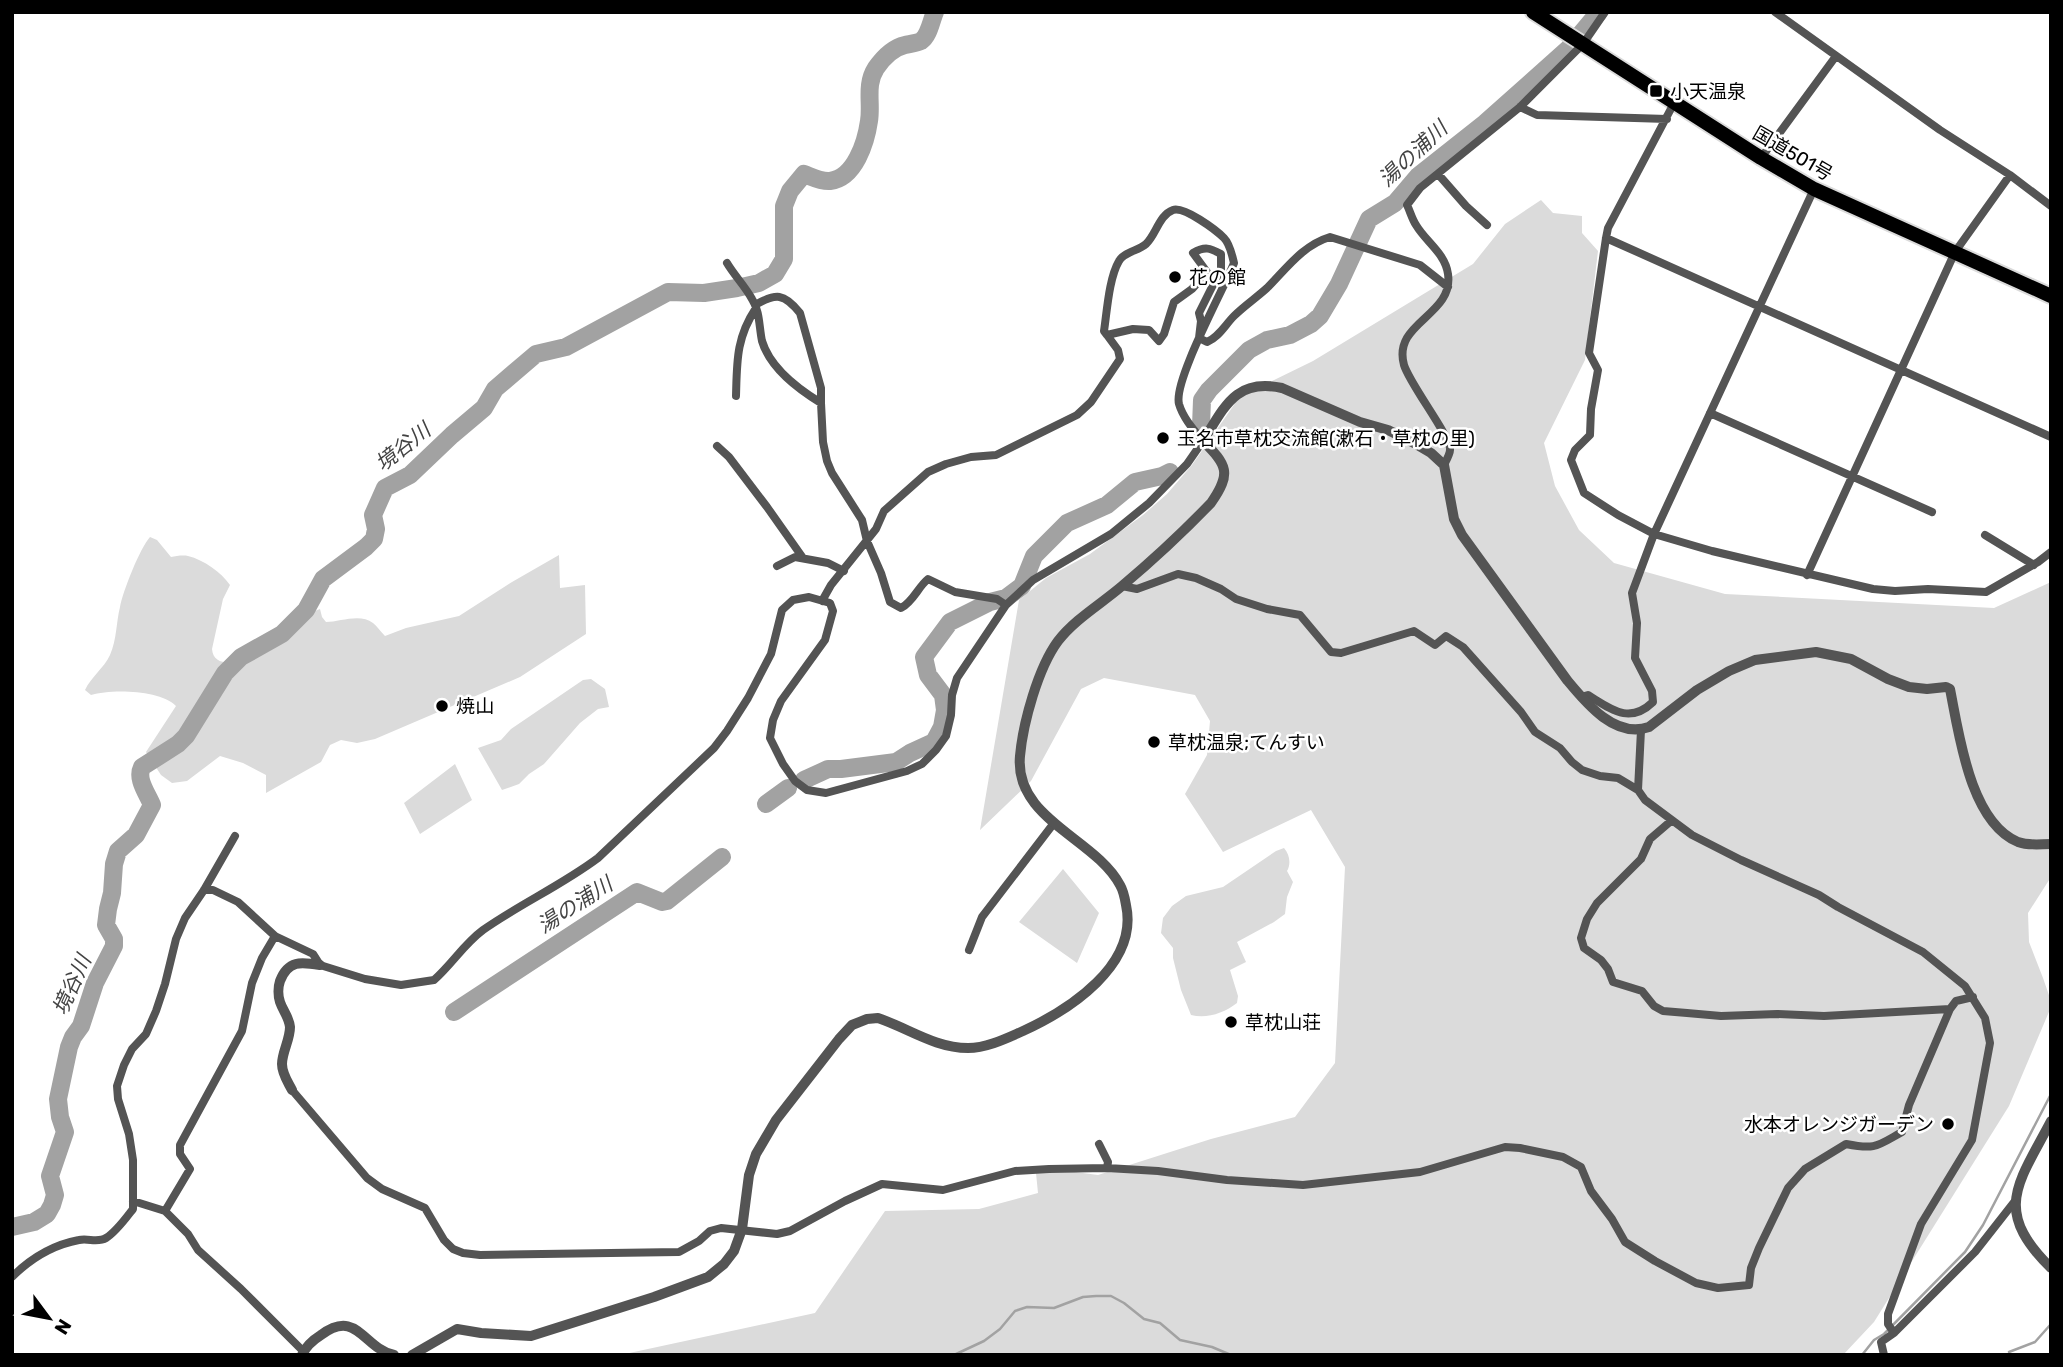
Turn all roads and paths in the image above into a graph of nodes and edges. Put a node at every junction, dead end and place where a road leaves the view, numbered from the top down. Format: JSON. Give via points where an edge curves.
{"nodes":[{"id":1,"x":1533,"y":12,"type":"edge"},
{"id":2,"x":1605,"y":12,"type":"edge"},
{"id":3,"x":1775,"y":12,"type":"edge"},
{"id":4,"x":1579,"y":41,"type":"junction"},
{"id":5,"x":1836,"y":57,"type":"junction"},
{"id":6,"x":1674,"y":103,"type":"junction"},
{"id":7,"x":1520,"y":107,"type":"junction"},
{"id":8,"x":1667,"y":119,"type":"junction"},
{"id":9,"x":1761,"y":158,"type":"junction"},
{"id":10,"x":1438,"y":174,"type":"junction"},
{"id":11,"x":2010,"y":175,"type":"junction"},
{"id":12,"x":1814,"y":189,"type":"junction"},
{"id":13,"x":2051,"y":206,"type":"edge"},
{"id":14,"x":1487,"y":225,"type":"dead end"},
{"id":15,"x":1606,"y":239,"type":"junction"},
{"id":16,"x":1955,"y":252,"type":"junction"},
{"id":17,"x":727,"y":263,"type":"dead end"},
{"id":18,"x":1448,"y":287,"type":"junction"},
{"id":19,"x":2051,"y":296,"type":"edge"},
{"id":20,"x":755,"y":306,"type":"junction"},
{"id":21,"x":1759,"y":306,"type":"junction"},
{"id":22,"x":1107,"y":335,"type":"junction"},
{"id":23,"x":1199,"y":338,"type":"junction"},
{"id":24,"x":1899,"y":370,"type":"junction"},
{"id":25,"x":736,"y":396,"type":"dead end"},
{"id":26,"x":821,"y":403,"type":"junction"},
{"id":27,"x":1710,"y":414,"type":"junction"},
{"id":28,"x":2051,"y":437,"type":"edge"},
{"id":29,"x":1203,"y":441,"type":"junction"},
{"id":30,"x":717,"y":446,"type":"dead end"},
{"id":31,"x":1444,"y":465,"type":"junction"},
{"id":32,"x":1851,"y":476,"type":"junction"},
{"id":33,"x":1932,"y":512,"type":"dead end"},
{"id":34,"x":1654,"y":534,"type":"junction"},
{"id":35,"x":1985,"y":535,"type":"dead end"},
{"id":36,"x":867,"y":541,"type":"junction"},
{"id":37,"x":2051,"y":552,"type":"edge"},
{"id":38,"x":803,"y":558,"type":"junction"},
{"id":39,"x":2034,"y":565,"type":"junction"},
{"id":40,"x":777,"y":566,"type":"dead end"},
{"id":41,"x":844,"y":570,"type":"junction"},
{"id":42,"x":1807,"y":575,"type":"junction"},
{"id":43,"x":1122,"y":586,"type":"junction"},
{"id":44,"x":822,"y":601,"type":"junction"},
{"id":45,"x":1002,"y":602,"type":"junction"},
{"id":46,"x":1581,"y":697,"type":"junction"},
{"id":47,"x":1641,"y":730,"type":"junction"},
{"id":48,"x":1638,"y":790,"type":"junction"},
{"id":49,"x":1671,"y":821,"type":"junction"},
{"id":50,"x":1054,"y":823,"type":"junction"},
{"id":51,"x":234,"y":835,"type":"dead end"},
{"id":52,"x":2051,"y":844,"type":"edge"},
{"id":53,"x":204,"y":890,"type":"junction"},
{"id":54,"x":275,"y":936,"type":"junction"},
{"id":55,"x":969,"y":950,"type":"dead end"},
{"id":56,"x":320,"y":965,"type":"junction"},
{"id":57,"x":1973,"y":997,"type":"junction"},
{"id":58,"x":1950,"y":1009,"type":"junction"},
{"id":59,"x":292,"y":1090,"type":"joint"},
{"id":60,"x":2051,"y":1121,"type":"edge"},
{"id":61,"x":1099,"y":1144,"type":"dead end"},
{"id":62,"x":1107,"y":1168,"type":"junction"},
{"id":63,"x":133,"y":1201,"type":"junction"},
{"id":64,"x":2015,"y":1201,"type":"junction"},
{"id":65,"x":164,"y":1211,"type":"junction"},
{"id":66,"x":742,"y":1229,"type":"junction"},
{"id":67,"x":2051,"y":1268,"type":"edge"},
{"id":68,"x":12,"y":1277,"type":"edge"},
{"id":69,"x":1891,"y":1329,"type":"junction"},
{"id":70,"x":302,"y":1353,"type":"edge"},
{"id":71,"x":394,"y":1355,"type":"edge"},
{"id":72,"x":412,"y":1355,"type":"edge"},
{"id":73,"x":1884,"y":1355,"type":"edge"}],
"edges":[{"from":1,"to":4,"type":"highway","name":"国道501号"},
{"from":2,"to":4,"type":"street"},
{"from":3,"to":5,"type":"street"},
{"from":4,"to":6,"type":"highway","name":"国道501号"},
{"from":4,"to":7,"type":"street"},
{"from":5,"to":9,"type":"street"},
{"from":5,"to":11,"type":"street"},
{"from":6,"to":8,"type":"street"},
{"from":6,"to":9,"type":"highway","name":"国道501号"},
{"from":7,"to":8,"type":"street","via":[[1537,115]]},
{"from":7,"to":10,"type":"street"},
{"from":8,"to":15,"type":"street"},
{"from":9,"to":12,"type":"highway","name":"国道501号"},
{"from":10,"to":14,"type":"street"},
{"from":10,"to":18,"type":"street","via":[[1407,205],[1416,226],[1437,249],[1448,272]]},
{"from":11,"to":13,"type":"street"},
{"from":11,"to":16,"type":"street"},
{"from":12,"to":16,"type":"highway","name":"国道501号"},
{"from":12,"to":21,"type":"street"},
{"from":15,"to":21,"type":"street"},
{"from":15,"to":34,"type":"street","via":[[1590,353],[1598,370],[1590,435],[1572,460],[1584,493]]},
{"from":16,"to":19,"type":"highway","name":"国道501号"},
{"from":16,"to":24,"type":"street"},
{"from":17,"to":20,"type":"street"},
{"from":18,"to":23,"type":"street","via":[[1420,265],[1330,237],[1318,240],[1298,256],[1213,340]]},
{"from":18,"to":31,"type":"street","via":[[1431,314],[1408,335],[1402,349],[1404,367],[1448,438],[1451,449]]},
{"from":20,"to":25,"type":"street","via":[[738,347]]},
{"from":20,"to":26,"type":"street","via":[[763,343],[776,365]]},
{"from":20,"to":26,"type":"street","via":[[770,296],[782,296],[800,313]]},
{"from":21,"to":24,"type":"street"},
{"from":21,"to":27,"type":"street"},
{"from":22,"to":23,"type":"street","via":[[1149,330],[1159,341],[1174,302],[1207,272],[1193,253],[1210,248],[1221,254],[1221,269],[1199,313]]},
{"from":22,"to":23,"type":"street","via":[[1104,331],[1118,262],[1147,243],[1171,210],[1180,209],[1226,240],[1234,263]]},
{"from":22,"to":36,"type":"street","via":[[1120,359],[1077,415],[996,454],[928,472],[884,511]]},
{"from":23,"to":29,"type":"street","via":[[1178,403]]},
{"from":24,"to":28,"type":"street"},
{"from":24,"to":32,"type":"street"},
{"from":26,"to":36,"type":"street","via":[[827,461],[862,520]]},
{"from":27,"to":32,"type":"street"},
{"from":27,"to":34,"type":"street"},
{"from":29,"to":31,"type":"street","via":[[1232,397],[1241,390],[1269,385],[1388,430]]},
{"from":29,"to":43,"type":"street","via":[[1224,468],[1220,489],[1198,516]]},
{"from":29,"to":45,"type":"street","via":[[1149,503],[1111,534]]},
{"from":30,"to":38,"type":"street"},
{"from":31,"to":46,"type":"street","via":[[1454,519],[1462,535]]},
{"from":32,"to":33,"type":"street"},
{"from":32,"to":42,"type":"street"},
{"from":34,"to":42,"type":"street"},
{"from":34,"to":46,"type":"street","via":[[1632,593],[1637,623],[1634,658],[1653,702],[1633,714],[1618,713],[1588,695]]},
{"from":35,"to":39,"type":"street"},
{"from":36,"to":41,"type":"street"},
{"from":36,"to":45,"type":"street","via":[[890,602],[901,608],[928,579],[956,592]]},
{"from":37,"to":39,"type":"street"},
{"from":38,"to":40,"type":"street"},
{"from":38,"to":41,"type":"street"},
{"from":39,"to":42,"type":"street","via":[[1986,592],[1895,591]]},
{"from":41,"to":44,"type":"street"},
{"from":43,"to":48,"type":"street","via":[[1137,589],[1178,574],[1196,578],[1236,599],[1300,615],[1331,652],[1413,631],[1435,645],[1446,636],[1463,647],[1535,732],[1572,762]]},
{"from":43,"to":50,"type":"street","via":[[1065,634],[1039,676],[1022,740],[1020,770],[1032,800]]},
{"from":44,"to":45,"type":"street","via":[[830,603],[833,611],[825,640],[781,701],[770,738],[795,781],[807,790],[826,793],[907,771],[936,750],[946,736],[957,678]]},
{"from":44,"to":56,"type":"street","via":[[809,597],[793,600],[782,610],[771,654],[714,748],[598,858],[482,930],[434,980],[401,985]]},
{"from":46,"to":47,"type":"street","via":[[1617,726]]},
{"from":47,"to":48,"type":"street"},
{"from":47,"to":52,"type":"street","via":[[1697,690],[1755,660],[1835,654],[1909,687],[1950,689],[1974,790],[1985,811],[2017,842]]},
{"from":48,"to":49,"type":"street"},
{"from":49,"to":57,"type":"street","via":[[1923,952]]},
{"from":49,"to":58,"type":"street","via":[[1650,839],[1642,859],[1587,919],[1581,938],[1584,948],[1601,960],[1613,982],[1642,990],[1663,1011],[1721,1016]]},
{"from":50,"to":55,"type":"street","via":[[982,917]]},
{"from":50,"to":66,"type":"street","via":[[1121,886],[1127,928],[1106,972],[1072,1004],[990,1044],[947,1046],[878,1018],[852,1025],[765,1137],[749,1175]]},
{"from":51,"to":53,"type":"street"},
{"from":53,"to":54,"type":"street","via":[[238,902]]},
{"from":53,"to":63,"type":"street","via":[[185,918],[156,1011],[146,1034],[132,1049],[117,1086],[133,1160]]},
{"from":54,"to":56,"type":"street","via":[[313,954]]},
{"from":54,"to":65,"type":"street","via":[[252,983],[242,1031],[180,1145],[190,1169]]},
{"from":56,"to":59,"type":"street","via":[[294,964],[278,985],[290,1034],[282,1064]]},
{"from":57,"to":58,"type":"street","via":[[1956,1001]]},
{"from":57,"to":69,"type":"street","via":[[1985,1018],[1990,1043],[1972,1140],[1921,1224],[1888,1314]]},
{"from":58,"to":62,"type":"street","via":[[1902,1132],[1868,1148],[1846,1144],[1805,1169],[1788,1188],[1759,1248],[1749,1285],[1718,1288],[1696,1283],[1655,1261],[1625,1242],[1591,1191],[1581,1167],[1563,1157],[1520,1148],[1505,1147],[1420,1172],[1303,1185]]},
{"from":59,"to":66,"type":"street","via":[[367,1178],[425,1208],[444,1240],[463,1253],[679,1252],[710,1231]]},
{"from":60,"to":64,"type":"street"},
{"from":61,"to":62,"type":"street"},
{"from":62,"to":66,"type":"street","via":[[1015,1171],[943,1190],[882,1184],[790,1231],[777,1234]]},
{"from":63,"to":65,"type":"street"},
{"from":63,"to":68,"type":"street","via":[[133,1209],[106,1238],[81,1239],[45,1251]]},
{"from":64,"to":67,"type":"street","via":[[2016,1221],[2024,1238]]},
{"from":64,"to":69,"type":"street","via":[[1975,1252]]},
{"from":65,"to":70,"type":"street"},
{"from":66,"to":72,"type":"street","via":[[734,1251],[708,1277],[531,1336],[457,1329]]},
{"from":69,"to":73,"type":"street","via":[[1881,1342]]},
{"from":70,"to":71,"type":"street","via":[[333,1325],[351,1326]]}]}
